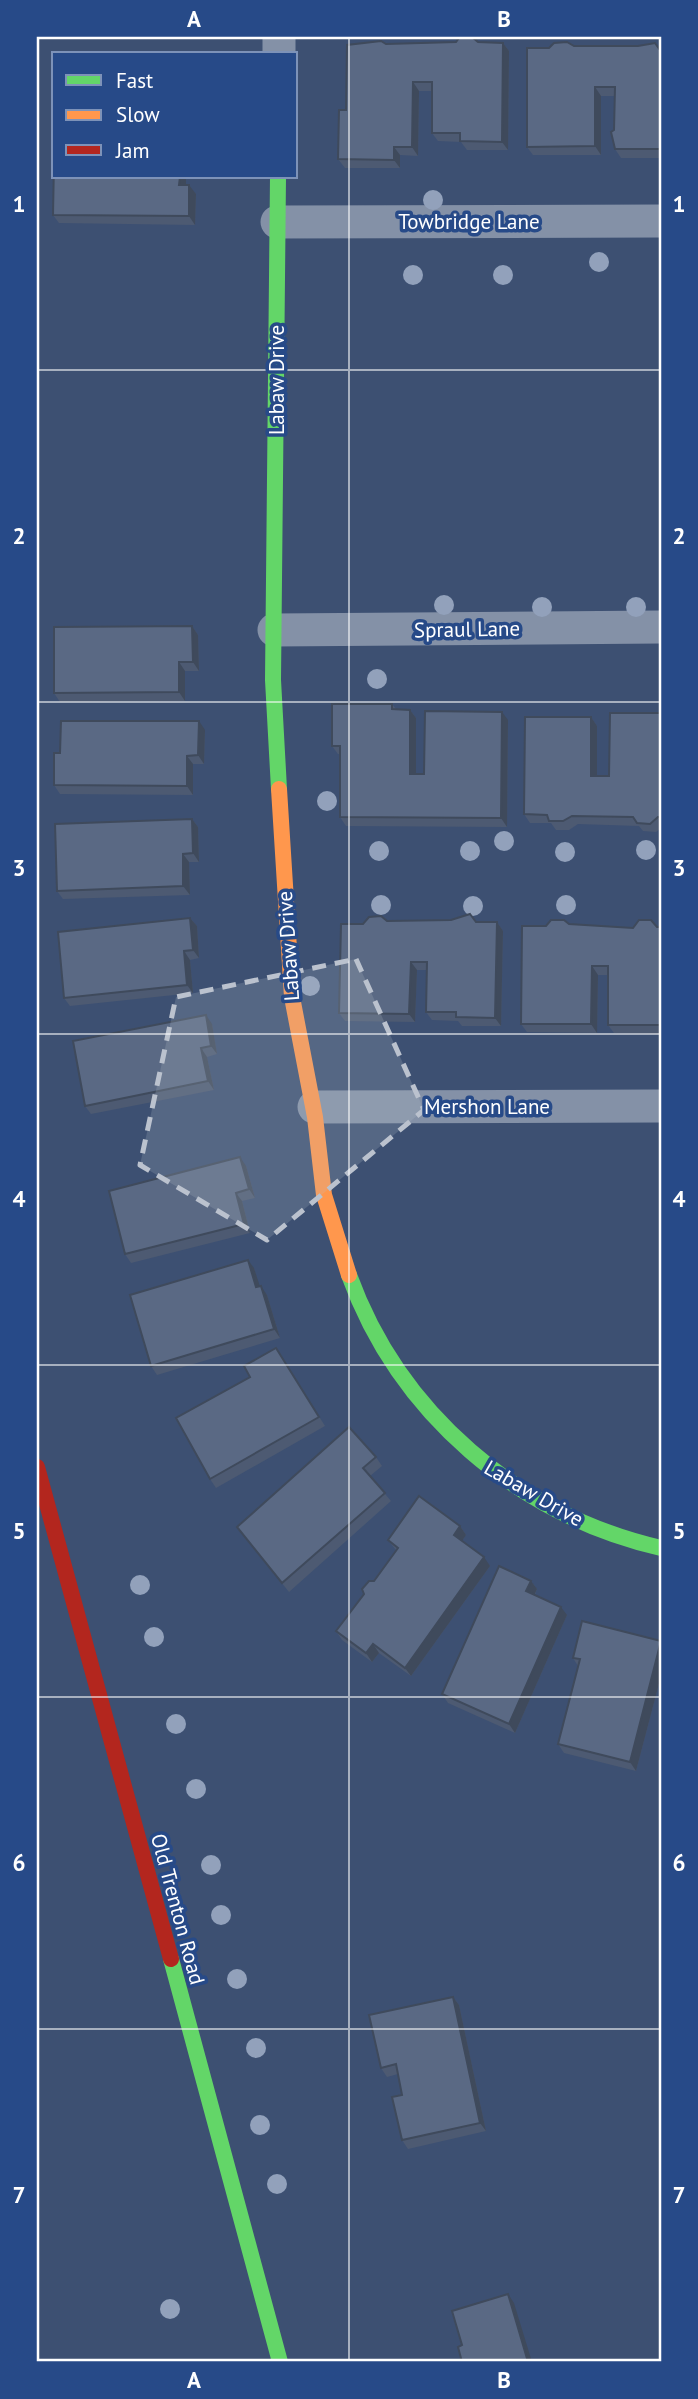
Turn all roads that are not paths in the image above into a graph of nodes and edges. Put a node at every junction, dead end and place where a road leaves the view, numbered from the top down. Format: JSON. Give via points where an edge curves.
{"nodes":[{"id":1,"x":278,"y":178,"type":"edge"},
{"id":2,"x":661,"y":221,"type":"edge"},
{"id":3,"x":277,"y":222,"type":"junction"},
{"id":4,"x":661,"y":627,"type":"edge"},
{"id":5,"x":274,"y":630,"type":"junction"},
{"id":6,"x":661,"y":1106,"type":"edge"},
{"id":7,"x":314,"y":1107,"type":"junction"},
{"id":8,"x":37,"y":1467,"type":"edge"},
{"id":9,"x":661,"y":1548,"type":"edge"},
{"id":10,"x":279,"y":2362,"type":"edge"}],
"edges":[{"from":1,"to":3,"type":"street","name":"Labaw Drive"},
{"from":2,"to":3,"type":"street","name":"Towbridge Lane"},
{"from":3,"to":5,"type":"street","name":"Labaw Drive"},
{"from":4,"to":5,"type":"street","name":"Spraul Lane"},
{"from":5,"to":7,"type":"street","name":"Labaw Drive","via":[[291,1005]]},
{"from":6,"to":7,"type":"street","name":"Mershon Lane"},
{"from":7,"to":9,"type":"street","name":"Labaw Drive","via":[[323,1192],[340,1255],[362,1310],[417,1400],[438,1426],[502,1479],[579,1523]]},
{"from":8,"to":10,"type":"street","name":"Old Trenton Road"}]}
